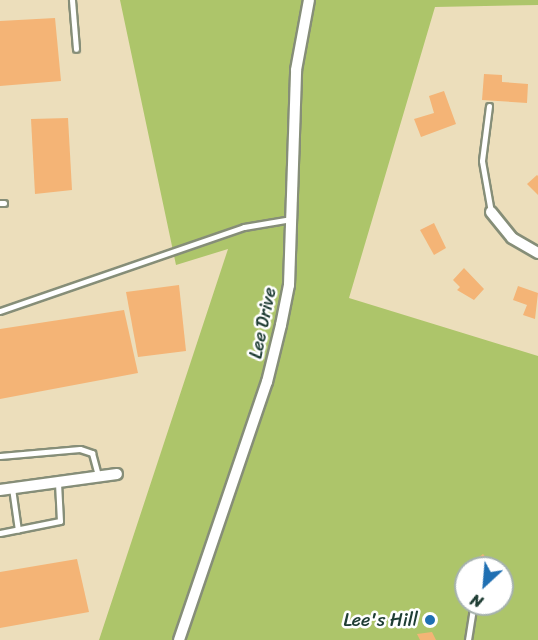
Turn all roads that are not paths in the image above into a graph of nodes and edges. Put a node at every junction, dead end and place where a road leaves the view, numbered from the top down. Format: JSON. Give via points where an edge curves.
{"nodes":[{"id":1,"x":72,"y":0,"type":"edge"},
{"id":2,"x":309,"y":0,"type":"edge"},
{"id":3,"x":76,"y":49,"type":"dead end"},
{"id":4,"x":489,"y":106,"type":"dead end"},
{"id":5,"x":491,"y":212,"type":"joint"},
{"id":6,"x":291,"y":219,"type":"junction"},
{"id":7,"x":538,"y":253,"type":"edge"},
{"id":8,"x":0,"y":311,"type":"edge"},
{"id":9,"x":0,"y":456,"type":"edge"},
{"id":10,"x":117,"y":474,"type":"dead end"},
{"id":11,"x":98,"y":476,"type":"junction"},
{"id":12,"x":58,"y":482,"type":"junction"},
{"id":13,"x":12,"y":488,"type":"junction"},
{"id":14,"x":0,"y":490,"type":"edge"},
{"id":15,"x":18,"y":530,"type":"junction"},
{"id":16,"x":0,"y":533,"type":"edge"},
{"id":17,"x":472,"y":616,"type":"edge"},
{"id":18,"x":179,"y":640,"type":"edge"},
{"id":19,"x":468,"y":640,"type":"edge"}],
"edges":[{"from":1,"to":3,"type":"lane"},
{"from":2,"to":6,"type":"street","name":"Lee Drive","via":[[296,70]]},
{"from":4,"to":5,"type":"lane","via":[[482,161]]},
{"from":5,"to":7,"type":"street","via":[[512,238]]},
{"from":6,"to":8,"type":"lane","via":[[244,227]]},
{"from":6,"to":18,"type":"street","name":"Lee Drive","via":[[289,285],[267,382]]},
{"from":9,"to":11,"type":"lane","via":[[80,449],[92,453]]},
{"from":10,"to":11,"type":"street"},
{"from":11,"to":12,"type":"street"},
{"from":12,"to":13,"type":"street"},
{"from":12,"to":15,"type":"lane","via":[[60,521]]},
{"from":13,"to":14,"type":"street"},
{"from":13,"to":15,"type":"lane"},
{"from":15,"to":16,"type":"lane"},
{"from":17,"to":19,"type":"lane"}]}
